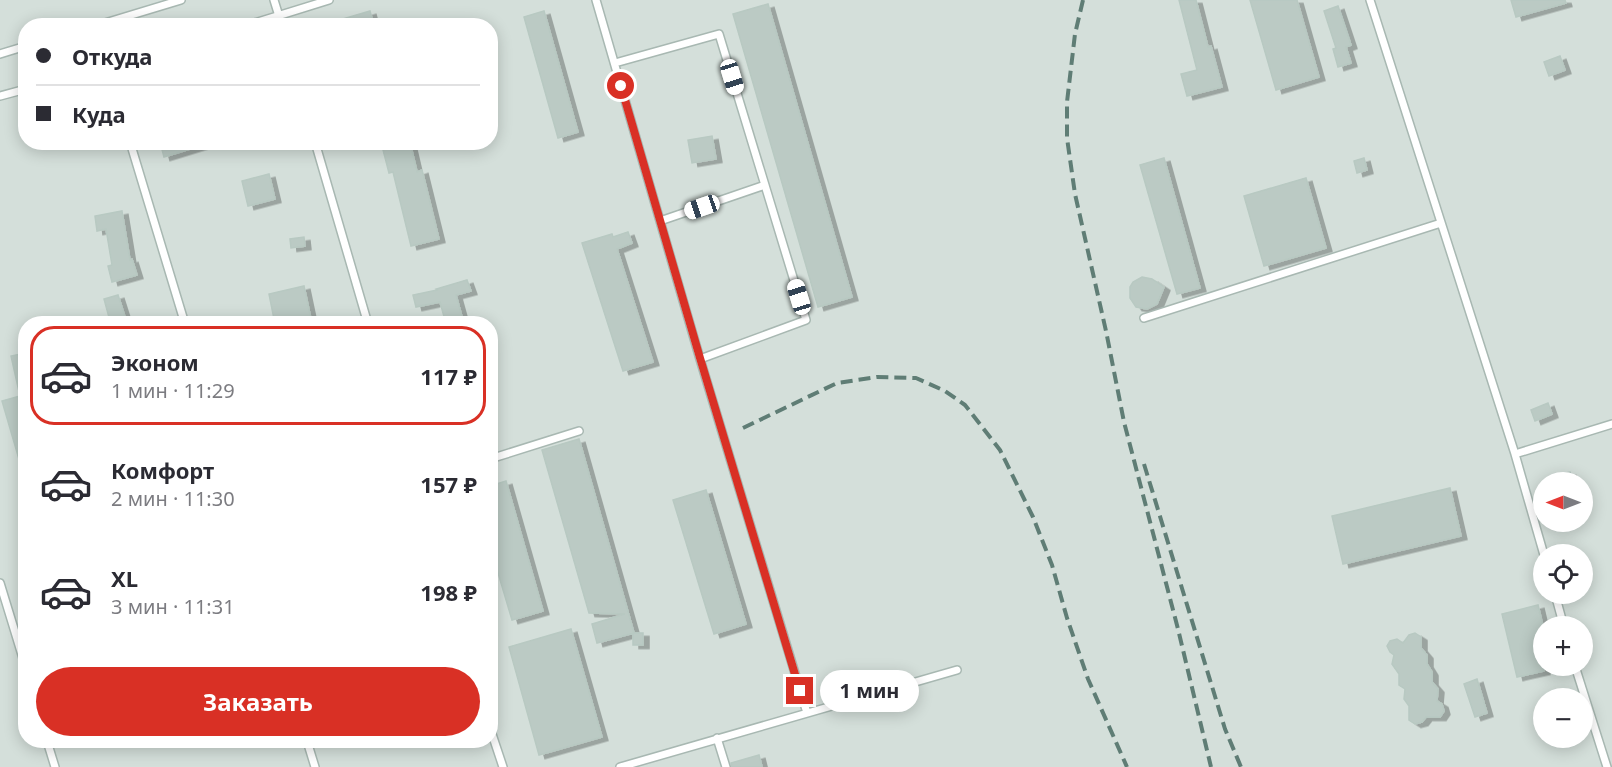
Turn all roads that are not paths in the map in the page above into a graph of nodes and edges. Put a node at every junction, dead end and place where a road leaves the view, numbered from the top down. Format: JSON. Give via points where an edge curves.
{"nodes":[{"id":1,"x":181,"y":0,"type":"edge"},
{"id":2,"x":274,"y":0,"type":"edge"},
{"id":3,"x":329,"y":0,"type":"edge"},
{"id":4,"x":596,"y":0,"type":"edge"},
{"id":5,"x":1370,"y":0,"type":"edge"},
{"id":6,"x":279,"y":16,"type":"junction"},
{"id":7,"x":121,"y":18,"type":"edge"},
{"id":8,"x":272,"y":18,"type":"edge"},
{"id":9,"x":18,"y":48,"type":"edge"},
{"id":10,"x":0,"y":54,"type":"edge"},
{"id":11,"x":615,"y":63,"type":"junction"},
{"id":12,"x":18,"y":91,"type":"edge"},
{"id":13,"x":0,"y":96,"type":"edge"},
{"id":14,"x":132,"y":150,"type":"edge"},
{"id":15,"x":317,"y":150,"type":"edge"},
{"id":16,"x":765,"y":185,"type":"junction"},
{"id":17,"x":660,"y":221,"type":"junction"},
{"id":18,"x":1442,"y":223,"type":"junction"},
{"id":19,"x":183,"y":316,"type":"edge"},
{"id":20,"x":366,"y":316,"type":"edge"},
{"id":21,"x":1144,"y":318,"type":"dead end"},
{"id":22,"x":700,"y":358,"type":"junction"},
{"id":23,"x":1612,"y":424,"type":"edge"},
{"id":24,"x":579,"y":431,"type":"dead end"},
{"id":25,"x":1515,"y":454,"type":"junction"},
{"id":26,"x":498,"y":456,"type":"edge"},
{"id":27,"x":1541,"y":544,"type":"edge"},
{"id":28,"x":0,"y":583,"type":"edge"},
{"id":29,"x":18,"y":642,"type":"edge"},
{"id":30,"x":957,"y":670,"type":"dead end"},
{"id":31,"x":1578,"y":676,"type":"edge"},
{"id":32,"x":807,"y":713,"type":"junction"},
{"id":33,"x":717,"y":738,"type":"junction"},
{"id":34,"x":49,"y":748,"type":"edge"},
{"id":35,"x":309,"y":748,"type":"edge"},
{"id":36,"x":496,"y":748,"type":"edge"},
{"id":37,"x":55,"y":767,"type":"edge"},
{"id":38,"x":315,"y":767,"type":"edge"},
{"id":39,"x":502,"y":767,"type":"edge"},
{"id":40,"x":620,"y":767,"type":"edge"},
{"id":41,"x":726,"y":767,"type":"edge"},
{"id":42,"x":1607,"y":767,"type":"edge"}],
"edges":[{"from":1,"to":7,"type":"lane"},
{"from":2,"to":6,"type":"lane"},
{"from":3,"to":6,"type":"lane"},
{"from":4,"to":11,"type":"lane"},
{"from":5,"to":18,"type":"lane"},
{"from":6,"to":8,"type":"lane"},
{"from":9,"to":10,"type":"lane"},
{"from":11,"to":16,"type":"lane","via":[[719,34]]},
{"from":11,"to":17,"type":"lane"},
{"from":12,"to":13,"type":"lane"},
{"from":14,"to":19,"type":"lane"},
{"from":15,"to":20,"type":"lane"},
{"from":16,"to":17,"type":"lane"},
{"from":16,"to":22,"type":"lane","via":[[806,320]]},
{"from":17,"to":22,"type":"lane"},
{"from":18,"to":21,"type":"lane"},
{"from":18,"to":25,"type":"lane"},
{"from":22,"to":32,"type":"lane"},
{"from":23,"to":25,"type":"lane"},
{"from":24,"to":26,"type":"lane"},
{"from":25,"to":27,"type":"lane"},
{"from":28,"to":29,"type":"lane"},
{"from":30,"to":32,"type":"lane"},
{"from":31,"to":42,"type":"lane"},
{"from":32,"to":33,"type":"lane"},
{"from":33,"to":40,"type":"lane"},
{"from":33,"to":41,"type":"lane"},
{"from":34,"to":37,"type":"lane"},
{"from":35,"to":38,"type":"lane"},
{"from":36,"to":39,"type":"lane"}]}
